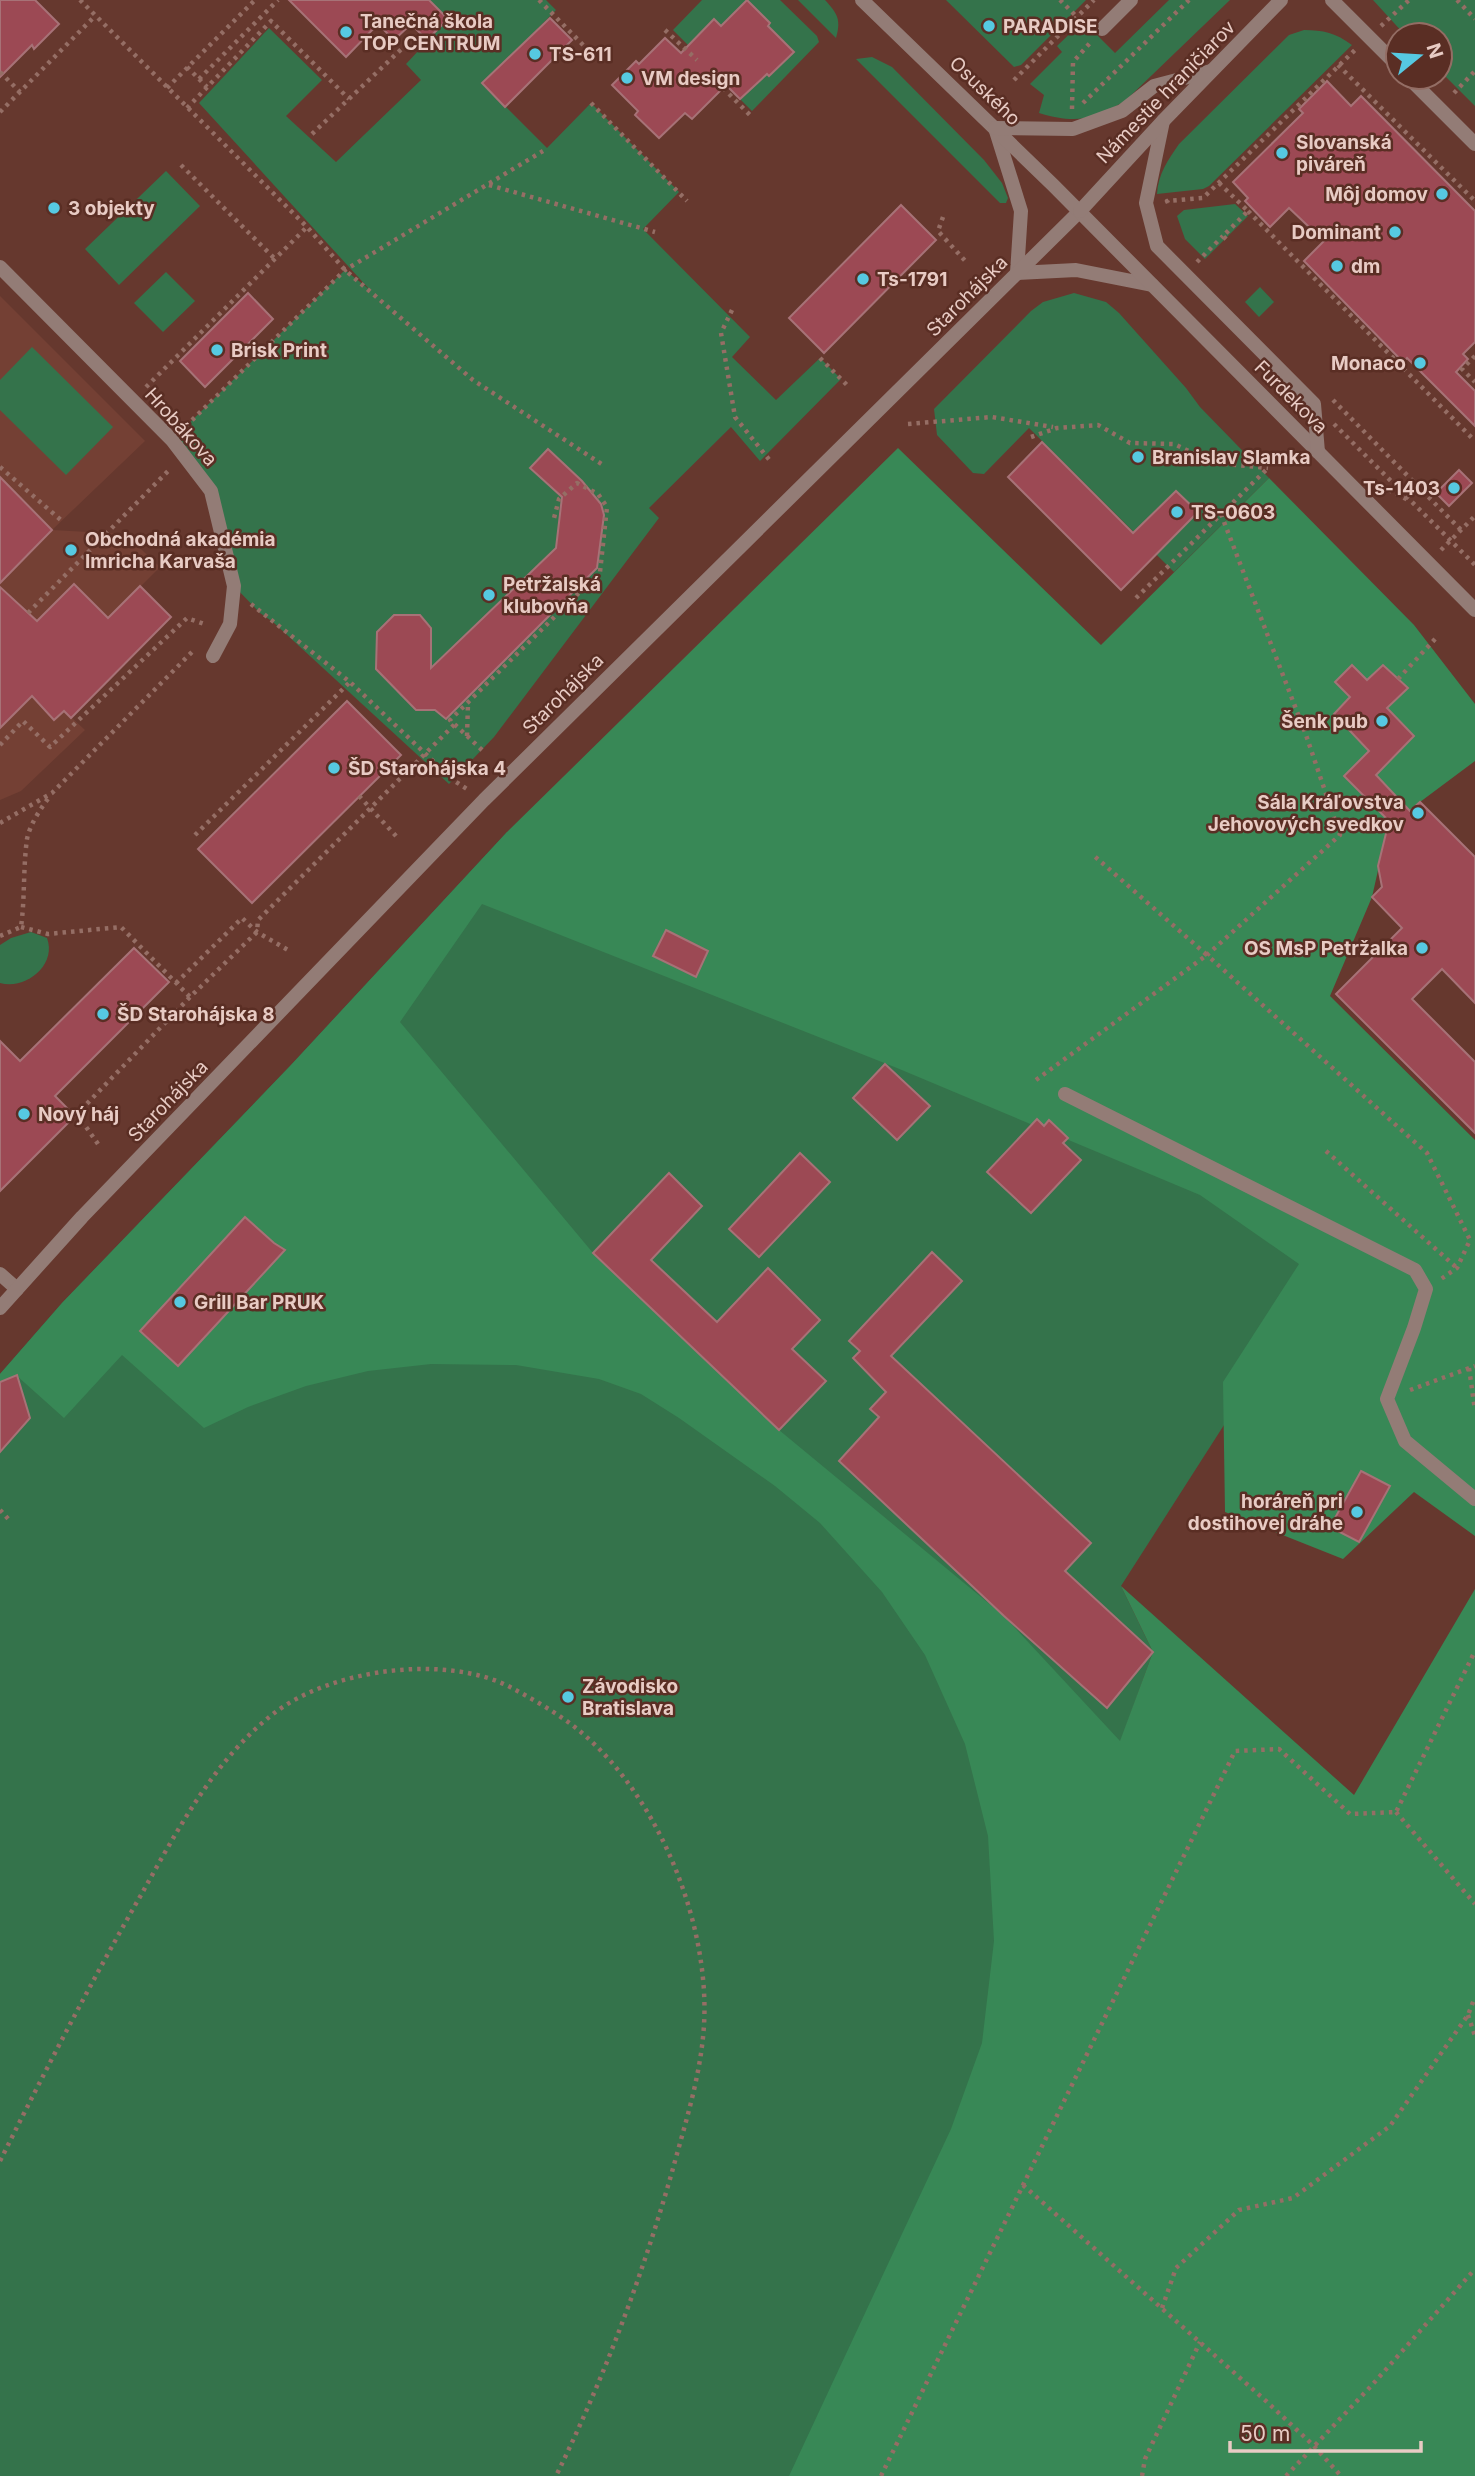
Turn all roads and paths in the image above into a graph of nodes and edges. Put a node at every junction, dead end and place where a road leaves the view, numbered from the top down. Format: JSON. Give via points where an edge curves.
{"nodes":[{"id":1,"x":80,"y":0,"type":"edge"},
{"id":2,"x":255,"y":0,"type":"edge"},
{"id":3,"x":278,"y":0,"type":"edge"},
{"id":4,"x":539,"y":0,"type":"edge"},
{"id":5,"x":862,"y":0,"type":"edge"},
{"id":6,"x":1060,"y":0,"type":"edge"},
{"id":7,"x":1094,"y":0,"type":"edge"},
{"id":8,"x":1130,"y":0,"type":"edge"},
{"id":9,"x":1189,"y":0,"type":"edge"},
{"id":10,"x":1281,"y":0,"type":"edge"},
{"id":11,"x":1332,"y":0,"type":"edge"},
{"id":12,"x":1409,"y":0,"type":"edge"},
{"id":13,"x":1457,"y":0,"type":"edge"},
{"id":14,"x":95,"y":16,"type":"junction"},
{"id":15,"x":1077,"y":17,"type":"junction"},
{"id":16,"x":1475,"y":19,"type":"edge"},
{"id":17,"x":1102,"y":29,"type":"joint"},
{"id":18,"x":665,"y":30,"type":"dead end"},
{"id":19,"x":1368,"y":37,"type":"junction"},
{"id":20,"x":412,"y":39,"type":"dead end"},
{"id":21,"x":586,"y":48,"type":"dead end"},
{"id":22,"x":1384,"y":52,"type":"edge"},
{"id":23,"x":697,"y":60,"type":"dead end"},
{"id":24,"x":1338,"y":65,"type":"junction"},
{"id":25,"x":187,"y":67,"type":"junction"},
{"id":26,"x":1212,"y":71,"type":"junction"},
{"id":27,"x":1475,"y":71,"type":"edge"},
{"id":28,"x":0,"y":72,"type":"edge"},
{"id":29,"x":710,"y":76,"type":"dead end"},
{"id":30,"x":200,"y":79,"type":"junction"},
{"id":31,"x":1014,"y":80,"type":"dead end"},
{"id":32,"x":207,"y":87,"type":"junction"},
{"id":33,"x":167,"y":88,"type":"junction"},
{"id":34,"x":1422,"y":91,"type":"edge"},
{"id":35,"x":20,"y":92,"type":"junction"},
{"id":36,"x":1454,"y":93,"type":"dead end"},
{"id":37,"x":349,"y":99,"type":"junction"},
{"id":38,"x":591,"y":103,"type":"dead end"},
{"id":39,"x":187,"y":108,"type":"junction"},
{"id":40,"x":0,"y":112,"type":"edge"},
{"id":41,"x":752,"y":117,"type":"dead end"},
{"id":42,"x":1163,"y":121,"type":"junction"},
{"id":43,"x":995,"y":128,"type":"junction"},
{"id":44,"x":312,"y":134,"type":"dead end"},
{"id":45,"x":1475,"y":144,"type":"edge"},
{"id":46,"x":543,"y":151,"type":"dead end"},
{"id":47,"x":181,"y":165,"type":"dead end"},
{"id":48,"x":1219,"y":183,"type":"junction"},
{"id":49,"x":488,"y":184,"type":"junction"},
{"id":50,"x":687,"y":201,"type":"dead end"},
{"id":51,"x":1167,"y":201,"type":"dead end"},
{"id":52,"x":1475,"y":201,"type":"edge"},
{"id":53,"x":1080,"y":211,"type":"junction"},
{"id":54,"x":1248,"y":211,"type":"junction"},
{"id":55,"x":943,"y":217,"type":"dead end"},
{"id":56,"x":307,"y":227,"type":"junction"},
{"id":57,"x":655,"y":232,"type":"dead end"},
{"id":58,"x":1223,"y":236,"type":"junction"},
{"id":59,"x":1228,"y":241,"type":"dead end"},
{"id":60,"x":275,"y":259,"type":"junction"},
{"id":61,"x":1197,"y":262,"type":"dead end"},
{"id":62,"x":968,"y":264,"type":"dead end"},
{"id":63,"x":0,"y":267,"type":"edge"},
{"id":64,"x":345,"y":270,"type":"junction"},
{"id":65,"x":1017,"y":273,"type":"junction"},
{"id":66,"x":1152,"y":285,"type":"junction"},
{"id":67,"x":732,"y":310,"type":"dead end"},
{"id":68,"x":1475,"y":356,"type":"edge"},
{"id":69,"x":820,"y":358,"type":"dead end"},
{"id":70,"x":1475,"y":382,"type":"edge"},
{"id":71,"x":847,"y":385,"type":"dead end"},
{"id":72,"x":144,"y":390,"type":"dead end"},
{"id":73,"x":1314,"y":404,"type":"junction"},
{"id":74,"x":908,"y":424,"type":"dead end"},
{"id":75,"x":1056,"y":428,"type":"junction"},
{"id":76,"x":1031,"y":437,"type":"dead end"},
{"id":77,"x":172,"y":440,"type":"junction"},
{"id":78,"x":1474,"y":440,"type":"edge"},
{"id":79,"x":1318,"y":452,"type":"junction"},
{"id":80,"x":184,"y":455,"type":"junction"},
{"id":81,"x":771,"y":462,"type":"dead end"},
{"id":82,"x":604,"y":465,"type":"dead end"},
{"id":83,"x":0,"y":467,"type":"edge"},
{"id":84,"x":1221,"y":514,"type":"junction"},
{"id":85,"x":1475,"y":516,"type":"edge"},
{"id":86,"x":62,"y":521,"type":"dead end"},
{"id":87,"x":554,"y":522,"type":"dead end"},
{"id":88,"x":1451,"y":539,"type":"junction"},
{"id":89,"x":1428,"y":563,"type":"junction"},
{"id":90,"x":1475,"y":565,"type":"edge"},
{"id":91,"x":234,"y":586,"type":"junction"},
{"id":92,"x":1136,"y":598,"type":"dead end"},
{"id":93,"x":1475,"y":610,"type":"edge"},
{"id":94,"x":28,"y":613,"type":"dead end"},
{"id":95,"x":230,"y":624,"type":"junction"},
{"id":96,"x":207,"y":625,"type":"junction"},
{"id":97,"x":202,"y":635,"type":"dead end"},
{"id":98,"x":1437,"y":637,"type":"dead end"},
{"id":99,"x":197,"y":645,"type":"dead end"},
{"id":100,"x":213,"y":656,"type":"dead end"},
{"id":101,"x":1398,"y":679,"type":"dead end"},
{"id":102,"x":351,"y":682,"type":"junction"},
{"id":103,"x":468,"y":702,"type":"junction"},
{"id":104,"x":455,"y":724,"type":"junction"},
{"id":105,"x":467,"y":736,"type":"junction"},
{"id":106,"x":0,"y":745,"type":"edge"},
{"id":107,"x":482,"y":750,"type":"dead end"},
{"id":108,"x":425,"y":753,"type":"junction"},
{"id":109,"x":453,"y":780,"type":"dead end"},
{"id":110,"x":52,"y":793,"type":"junction"},
{"id":111,"x":359,"y":796,"type":"dead end"},
{"id":112,"x":370,"y":807,"type":"junction"},
{"id":113,"x":0,"y":823,"type":"edge"},
{"id":114,"x":195,"y":835,"type":"dead end"},
{"id":115,"x":397,"y":837,"type":"dead end"},
{"id":116,"x":1092,"y":854,"type":"dead end"},
{"id":117,"x":21,"y":927,"type":"junction"},
{"id":118,"x":257,"y":932,"type":"junction"},
{"id":119,"x":0,"y":936,"type":"edge"},
{"id":120,"x":288,"y":950,"type":"dead end"},
{"id":121,"x":1207,"y":955,"type":"junction"},
{"id":122,"x":176,"y":983,"type":"junction"},
{"id":123,"x":190,"y":998,"type":"junction"},
{"id":124,"x":1036,"y":1080,"type":"dead end"},
{"id":125,"x":1065,"y":1094,"type":"dead end"},
{"id":126,"x":98,"y":1144,"type":"dead end"},
{"id":127,"x":1326,"y":1151,"type":"dead end"},
{"id":128,"x":0,"y":1274,"type":"edge"},
{"id":129,"x":17,"y":1289,"type":"junction"},
{"id":130,"x":0,"y":1308,"type":"edge"},
{"id":131,"x":1472,"y":1367,"type":"edge"},
{"id":132,"x":1387,"y":1399,"type":"junction"},
{"id":133,"x":1475,"y":1410,"type":"edge"},
{"id":134,"x":1475,"y":1499,"type":"edge"},
{"id":135,"x":0,"y":1510,"type":"edge"},
{"id":136,"x":11,"y":1521,"type":"dead end"},
{"id":137,"x":1475,"y":1651,"type":"edge"},
{"id":138,"x":1396,"y":1812,"type":"junction"},
{"id":139,"x":1475,"y":1903,"type":"edge"},
{"id":140,"x":1475,"y":1997,"type":"edge"},
{"id":141,"x":1468,"y":2015,"type":"junction"},
{"id":142,"x":1475,"y":2036,"type":"edge"},
{"id":143,"x":0,"y":2161,"type":"edge"},
{"id":144,"x":1023,"y":2185,"type":"junction"},
{"id":145,"x":1475,"y":2269,"type":"edge"},
{"id":146,"x":1161,"y":2308,"type":"junction"},
{"id":147,"x":1200,"y":2342,"type":"junction"},
{"id":148,"x":1313,"y":2445,"type":"junction"},
{"id":149,"x":1287,"y":2474,"type":"edge"},
{"id":150,"x":556,"y":2476,"type":"edge"},
{"id":151,"x":881,"y":2476,"type":"edge"},
{"id":152,"x":1142,"y":2476,"type":"edge"},
{"id":153,"x":1279,"y":2476,"type":"edge"},
{"id":154,"x":1341,"y":2476,"type":"edge"}],
"edges":[{"from":1,"to":14,"type":"path"},
{"from":2,"to":25,"type":"path"},
{"from":3,"to":30,"type":"path"},
{"from":4,"to":21,"type":"path"},
{"from":5,"to":43,"type":"street","name":"Osuského"},
{"from":6,"to":15,"type":"path"},
{"from":7,"to":15,"type":"path"},
{"from":8,"to":17,"type":"street"},
{"from":9,"to":17,"type":"path","via":[[1072,114],[1073,62]]},
{"from":10,"to":26,"type":"street","name":"Námestie hraničiarov"},
{"from":11,"to":19,"type":"street"},
{"from":12,"to":19,"type":"path"},
{"from":13,"to":16,"type":"path"},
{"from":14,"to":33,"type":"path"},
{"from":14,"to":35,"type":"path"},
{"from":15,"to":31,"type":"path"},
{"from":18,"to":23,"type":"path"},
{"from":19,"to":22,"type":"street"},
{"from":19,"to":24,"type":"path"},
{"from":20,"to":37,"type":"path"},
{"from":24,"to":48,"type":"path"},
{"from":24,"to":52,"type":"path"},
{"from":25,"to":30,"type":"path"},
{"from":25,"to":33,"type":"path"},
{"from":26,"to":42,"type":"street","name":"Námestie hraničiarov"},
{"from":26,"to":43,"type":"street","via":[[1154,86],[1122,111],[1073,129]]},
{"from":27,"to":36,"type":"path"},
{"from":28,"to":35,"type":"path"},
{"from":29,"to":41,"type":"path"},
{"from":30,"to":32,"type":"path"},
{"from":32,"to":37,"type":"path","via":[[271,21]]},
{"from":32,"to":39,"type":"path"},
{"from":33,"to":39,"type":"path"},
{"from":34,"to":45,"type":"street"},
{"from":35,"to":40,"type":"path"},
{"from":37,"to":44,"type":"path"},
{"from":38,"to":50,"type":"path"},
{"from":39,"to":56,"type":"path"},
{"from":42,"to":53,"type":"street","name":"Námestie hraničiarov"},
{"from":42,"to":73,"type":"street","via":[[1146,203],[1157,246]]},
{"from":43,"to":53,"type":"street","name":"Osuského"},
{"from":43,"to":65,"type":"street","via":[[1021,211]]},
{"from":46,"to":49,"type":"path"},
{"from":47,"to":60,"type":"path"},
{"from":48,"to":51,"type":"path","via":[[1203,198]]},
{"from":48,"to":54,"type":"path"},
{"from":49,"to":57,"type":"path"},
{"from":49,"to":64,"type":"path"},
{"from":53,"to":65,"type":"street","name":"Starohájska"},
{"from":53,"to":66,"type":"street","name":"Furdekova"},
{"from":54,"to":58,"type":"path"},
{"from":54,"to":78,"type":"path"},
{"from":55,"to":62,"type":"path","via":[[938,231]]},
{"from":56,"to":60,"type":"path"},
{"from":56,"to":64,"type":"path"},
{"from":58,"to":59,"type":"path"},
{"from":58,"to":61,"type":"path"},
{"from":60,"to":72,"type":"path"},
{"from":63,"to":77,"type":"street","name":"Hrobákova"},
{"from":64,"to":77,"type":"path"},
{"from":64,"to":82,"type":"path","via":[[473,380]]},
{"from":65,"to":66,"type":"street","via":[[1076,270]]},
{"from":65,"to":129,"type":"street","name":"Starohájska","via":[[484,800]]},
{"from":66,"to":79,"type":"street","name":"Furdekova"},
{"from":67,"to":81,"type":"path","via":[[721,333],[734,417]]},
{"from":68,"to":70,"type":"path","via":[[1462,369]]},
{"from":69,"to":71,"type":"path"},
{"from":73,"to":79,"type":"street"},
{"from":73,"to":88,"type":"path"},
{"from":74,"to":75,"type":"path","via":[[992,417]]},
{"from":75,"to":76,"type":"path"},
{"from":75,"to":84,"type":"path","via":[[1098,425],[1130,443],[1174,444],[1214,463],[1268,468]]},
{"from":77,"to":80,"type":"street","name":"Hrobákova"},
{"from":79,"to":89,"type":"street","name":"Furdekova"},
{"from":80,"to":91,"type":"street","name":"Hrobákova","via":[[211,491]]},
{"from":80,"to":94,"type":"path"},
{"from":83,"to":86,"type":"path"},
{"from":84,"to":92,"type":"path"},
{"from":84,"to":121,"type":"path","via":[[1340,835]]},
{"from":85,"to":88,"type":"path"},
{"from":87,"to":103,"type":"path","via":[[559,499],[578,483],[598,494],[607,507],[600,572]]},
{"from":88,"to":89,"type":"path"},
{"from":88,"to":90,"type":"path"},
{"from":89,"to":93,"type":"street","name":"Furdekova"},
{"from":91,"to":95,"type":"street","name":"Hrobákova"},
{"from":91,"to":102,"type":"path","via":[[260,613]]},
{"from":95,"to":96,"type":"path"},
{"from":95,"to":100,"type":"street","name":"Hrobákova"},
{"from":96,"to":97,"type":"path"},
{"from":96,"to":106,"type":"path","via":[[187,618],[50,747],[23,721]]},
{"from":98,"to":101,"type":"path"},
{"from":99,"to":110,"type":"path"},
{"from":102,"to":108,"type":"path"},
{"from":102,"to":114,"type":"path"},
{"from":103,"to":104,"type":"path","via":[[450,720]]},
{"from":103,"to":105,"type":"path"},
{"from":104,"to":105,"type":"path"},
{"from":104,"to":108,"type":"path"},
{"from":105,"to":107,"type":"path"},
{"from":108,"to":109,"type":"path"},
{"from":108,"to":112,"type":"path"},
{"from":110,"to":113,"type":"path"},
{"from":110,"to":117,"type":"path","via":[[27,837]]},
{"from":111,"to":112,"type":"path"},
{"from":112,"to":115,"type":"path"},
{"from":112,"to":118,"type":"path","via":[[258,920]]},
{"from":116,"to":121,"type":"path"},
{"from":117,"to":119,"type":"path"},
{"from":117,"to":122,"type":"path","via":[[48,934],[121,927]]},
{"from":118,"to":120,"type":"path"},
{"from":118,"to":122,"type":"path","via":[[242,918]]},
{"from":118,"to":123,"type":"path"},
{"from":121,"to":124,"type":"path"},
{"from":121,"to":127,"type":"path","via":[[1427,1153],[1470,1240],[1457,1268]]},
{"from":122,"to":123,"type":"path"},
{"from":123,"to":126,"type":"path","via":[[78,1114]]},
{"from":125,"to":132,"type":"street","via":[[1415,1270],[1426,1289]]},
{"from":128,"to":129,"type":"street"},
{"from":129,"to":130,"type":"street","name":"Starohájska"},
{"from":131,"to":132,"type":"path"},
{"from":131,"to":133,"type":"path"},
{"from":132,"to":134,"type":"street","via":[[1405,1441]]},
{"from":135,"to":136,"type":"path"},
{"from":137,"to":138,"type":"path"},
{"from":138,"to":139,"type":"path"},
{"from":138,"to":144,"type":"path","via":[[1350,1814],[1279,1749],[1235,1751]]},
{"from":140,"to":141,"type":"path"},
{"from":141,"to":142,"type":"path"},
{"from":141,"to":146,"type":"path","via":[[1390,2126],[1293,2197],[1239,2210],[1176,2267]]},
{"from":143,"to":150,"type":"path","via":[[156,1867],[215,1776],[257,1727],[307,1692],[366,1674],[412,1670],[464,1673],[502,1683],[530,1698],[583,1734],[642,1802],[675,1867],[704,1986],[701,2056],[662,2207],[625,2320]]},
{"from":144,"to":146,"type":"path"},
{"from":144,"to":151,"type":"path"},
{"from":145,"to":148,"type":"path"},
{"from":146,"to":147,"type":"path"},
{"from":147,"to":148,"type":"path"},
{"from":147,"to":152,"type":"path","via":[[1145,2459]]},
{"from":148,"to":149,"type":"path"},
{"from":148,"to":154,"type":"path"},
{"from":149,"to":153,"type":"path"}]}
